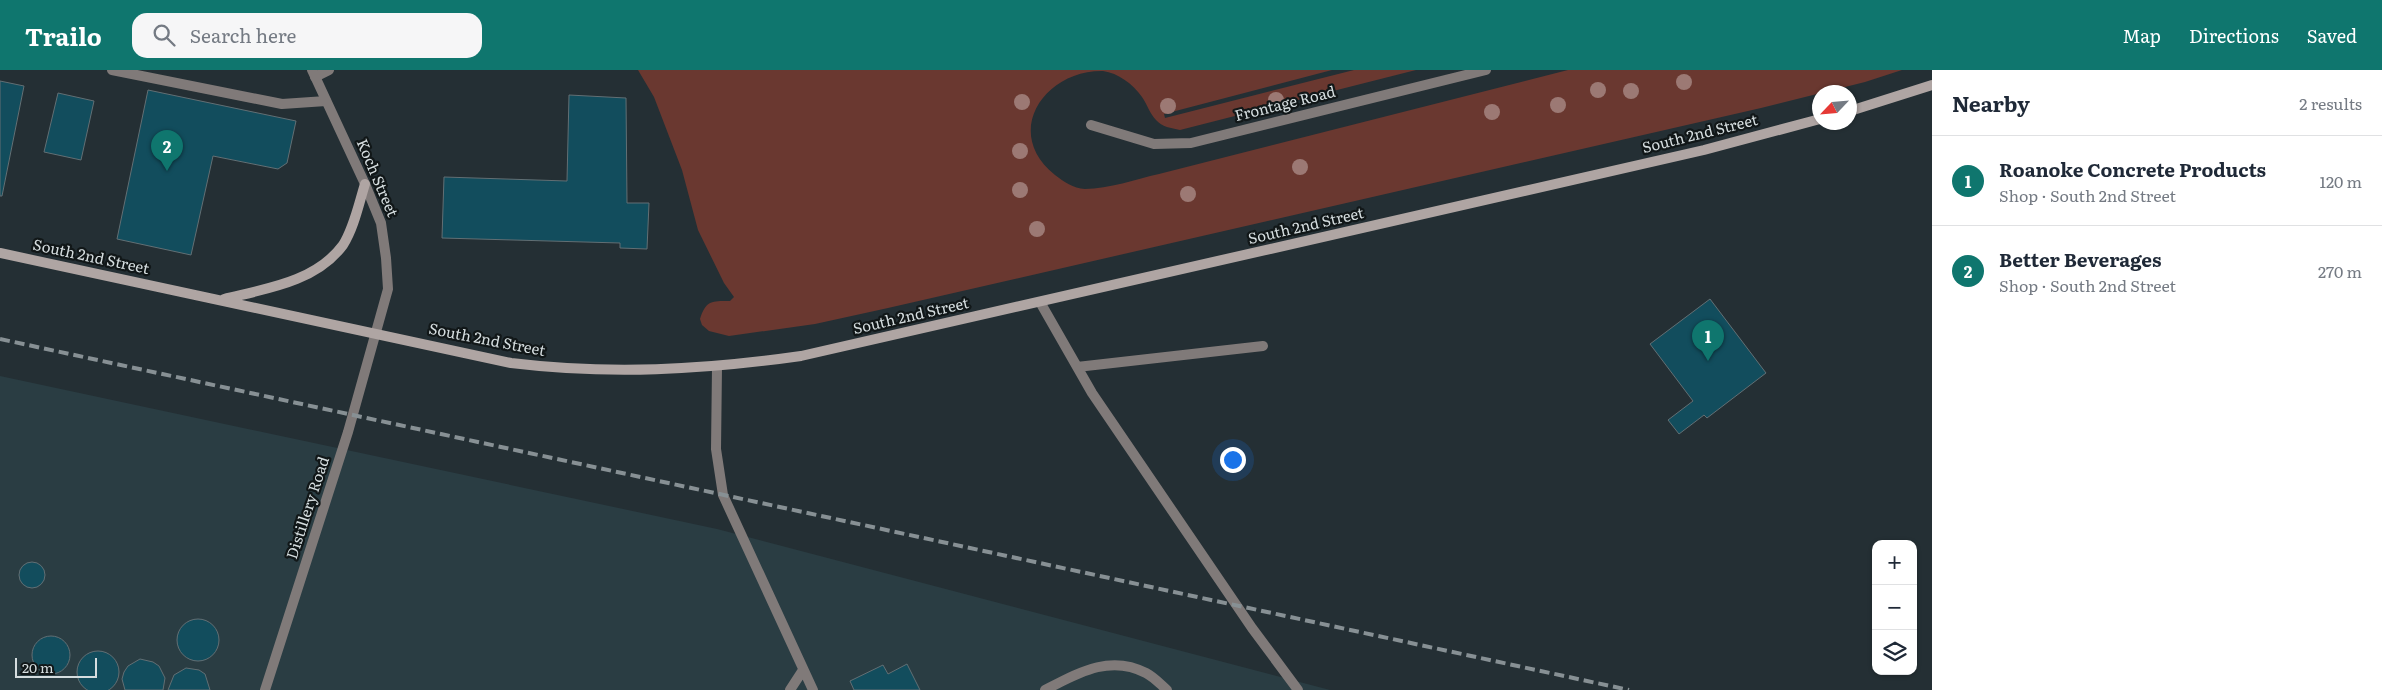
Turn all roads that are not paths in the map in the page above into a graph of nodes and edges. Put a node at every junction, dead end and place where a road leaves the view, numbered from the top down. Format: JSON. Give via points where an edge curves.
{"nodes":[{"id":1,"x":112,"y":70,"type":"edge"},
{"id":2,"x":329,"y":70,"type":"edge"},
{"id":3,"x":1486,"y":70,"type":"edge"},
{"id":4,"x":313,"y":73,"type":"edge"},
{"id":5,"x":1932,"y":85,"type":"edge"},
{"id":6,"x":326,"y":100,"type":"junction"},
{"id":7,"x":1857,"y":109,"type":"edge"},
{"id":8,"x":1812,"y":121,"type":"edge"},
{"id":9,"x":1091,"y":125,"type":"dead end"},
{"id":10,"x":366,"y":184,"type":"junction"},
{"id":11,"x":0,"y":253,"type":"edge"},
{"id":12,"x":221,"y":300,"type":"junction"},
{"id":13,"x":1040,"y":302,"type":"junction"},
{"id":14,"x":374,"y":333,"type":"junction"},
{"id":15,"x":1263,"y":346,"type":"dead end"},
{"id":16,"x":716,"y":366,"type":"junction"},
{"id":17,"x":1077,"y":368,"type":"junction"},
{"id":18,"x":803,"y":670,"type":"junction"},
{"id":19,"x":265,"y":690,"type":"edge"},
{"id":20,"x":790,"y":690,"type":"edge"},
{"id":21,"x":813,"y":690,"type":"edge"},
{"id":22,"x":1045,"y":690,"type":"edge"},
{"id":23,"x":1167,"y":690,"type":"edge"},
{"id":24,"x":1298,"y":690,"type":"edge"}],
"edges":[{"from":1,"to":6,"type":"street","via":[[282,104]]},
{"from":2,"to":4,"type":"street"},
{"from":3,"to":9,"type":"street","name":"Frontage Road","via":[[1191,143],[1154,144]]},
{"from":4,"to":6,"type":"street","name":"Koch Street"},
{"from":5,"to":7,"type":"main road"},
{"from":6,"to":10,"type":"street","name":"Koch Street"},
{"from":8,"to":13,"type":"main road","name":"South 2nd Street","via":[[1704,150]]},
{"from":10,"to":12,"type":"main road","via":[[343,244],[329,260],[305,276]]},
{"from":10,"to":14,"type":"street","name":"Koch Street","via":[[381,223],[388,289]]},
{"from":11,"to":12,"type":"main road","name":"South 2nd Street"},
{"from":12,"to":14,"type":"main road","name":"South 2nd Street"},
{"from":13,"to":16,"type":"main road","name":"South 2nd Street","via":[[801,356]]},
{"from":13,"to":17,"type":"street"},
{"from":14,"to":16,"type":"main road","name":"South 2nd Street","via":[[511,363],[547,367],[658,371]]},
{"from":14,"to":19,"type":"street","name":"Distillery Road","via":[[348,432]]},
{"from":15,"to":17,"type":"street"},
{"from":16,"to":18,"type":"street","via":[[716,449],[724,495]]},
{"from":17,"to":24,"type":"street","via":[[1252,628]]},
{"from":18,"to":20,"type":"street"},
{"from":18,"to":21,"type":"street"},
{"from":22,"to":23,"type":"street","via":[[1082,671],[1109,665],[1123,665],[1147,673]]}]}
